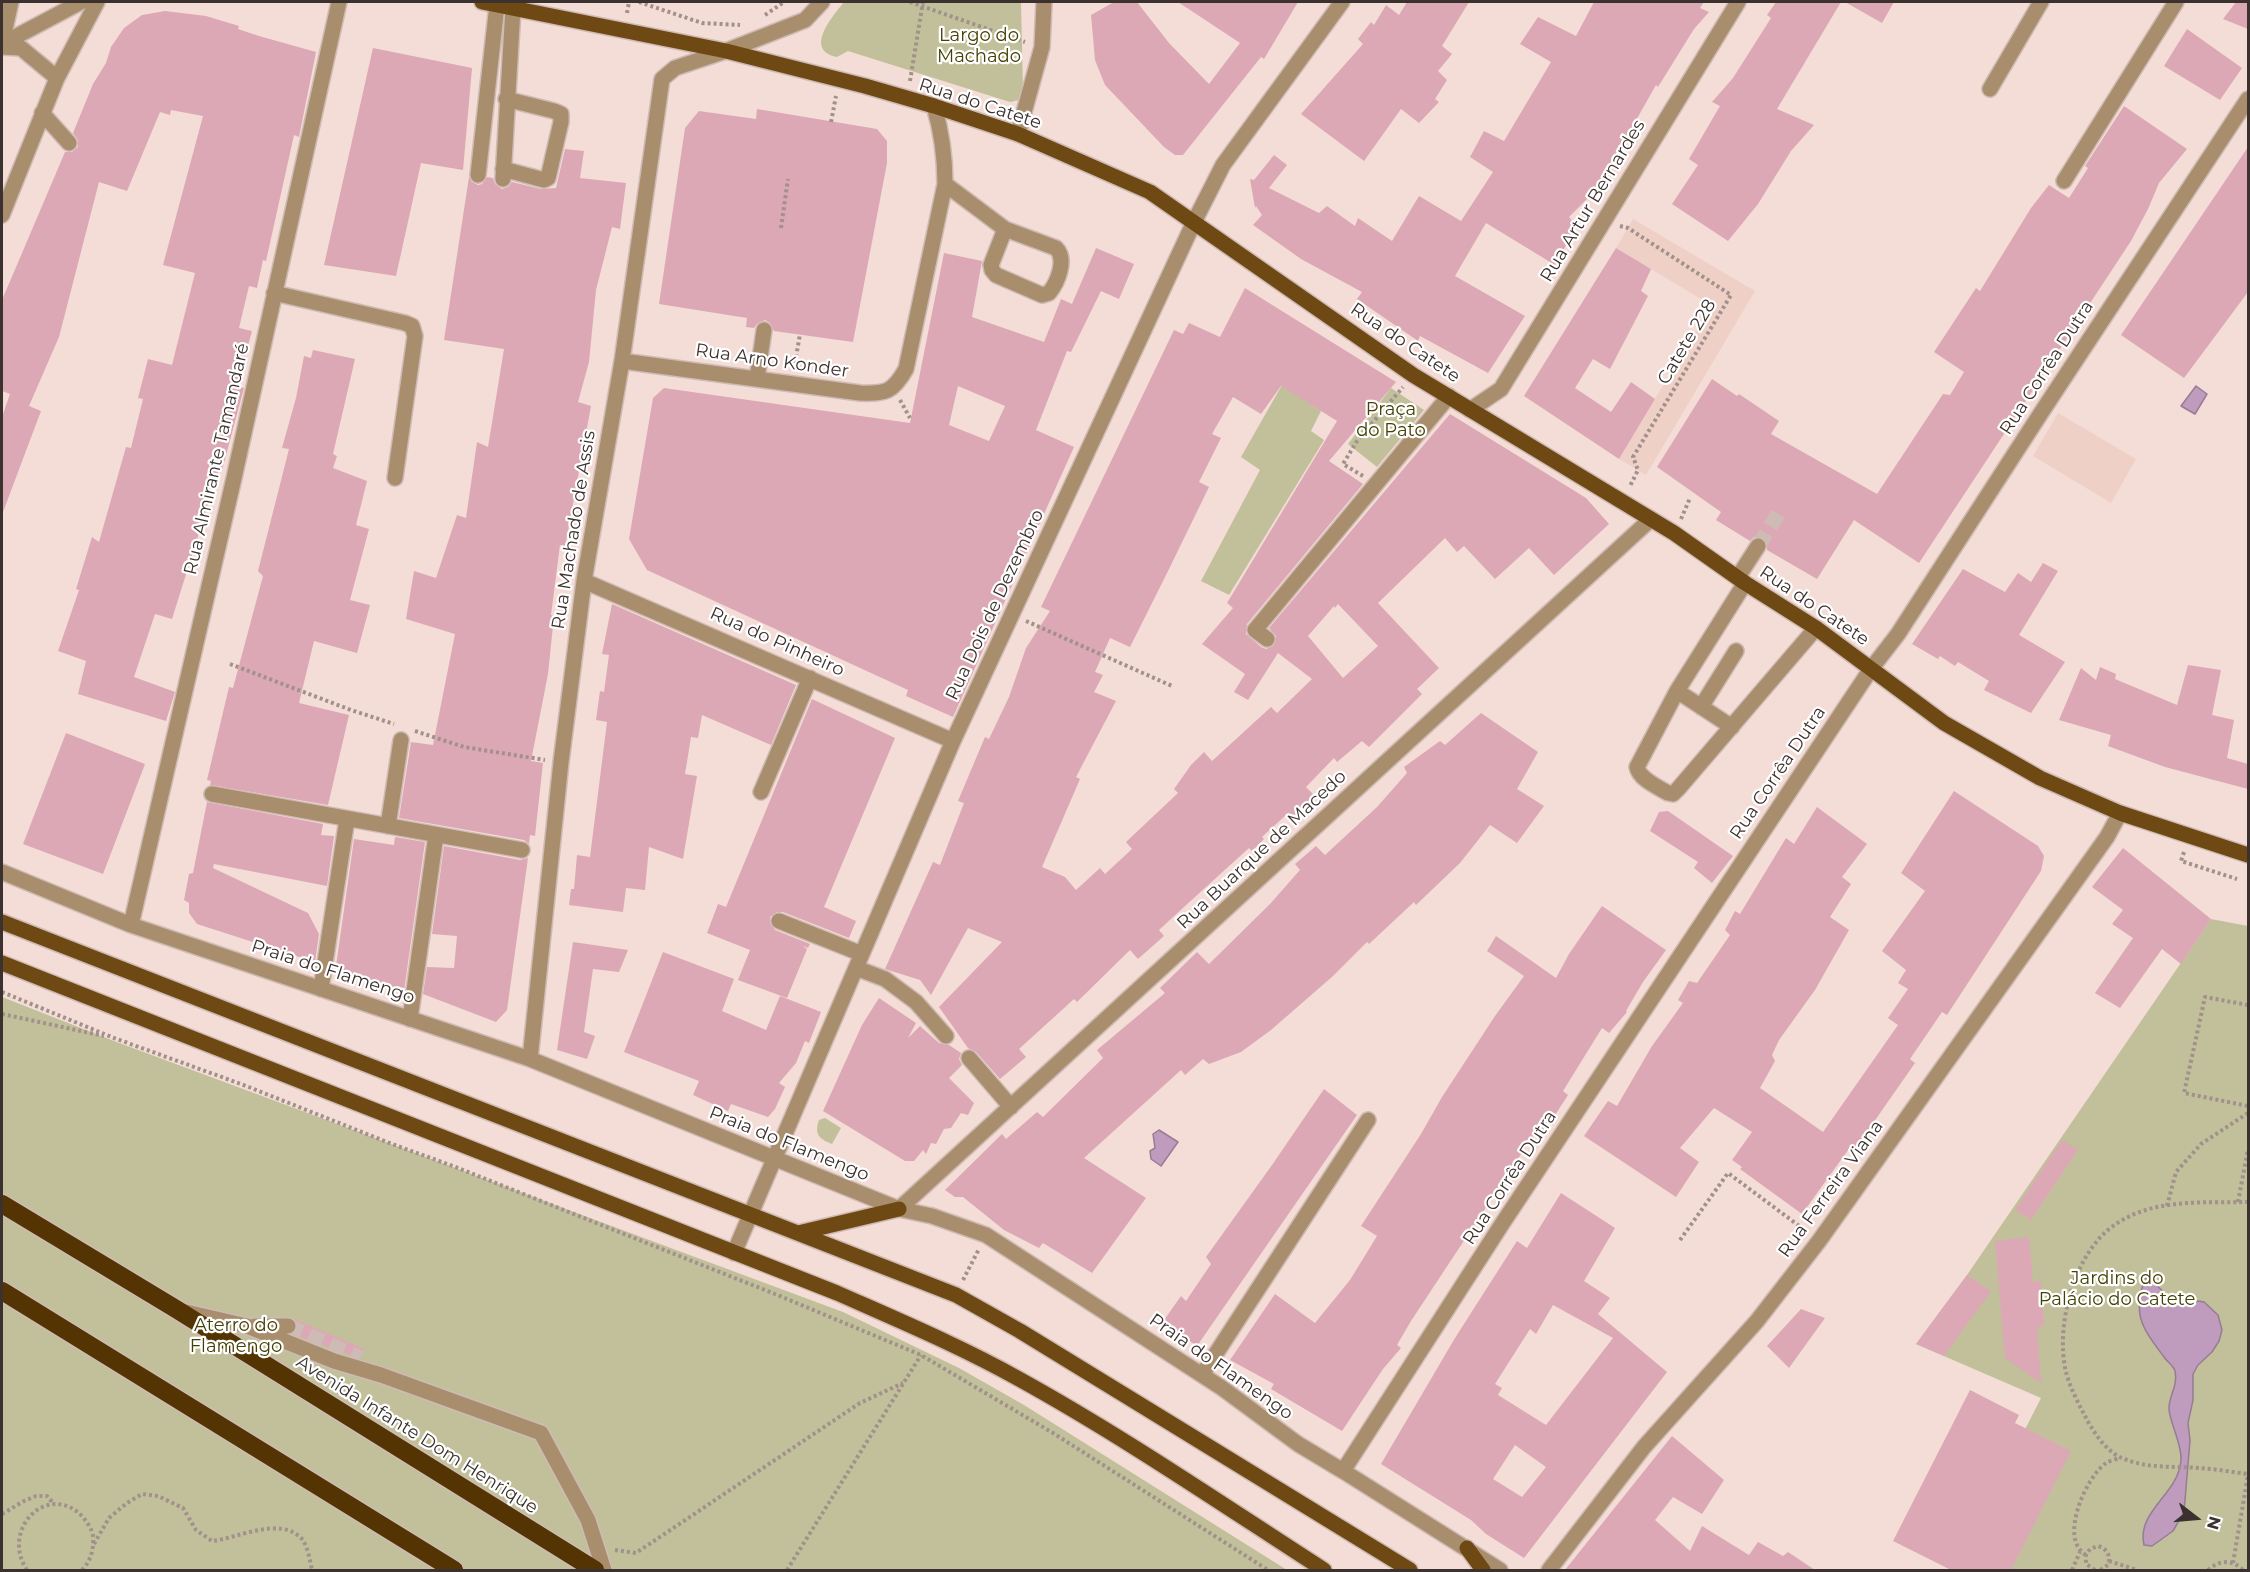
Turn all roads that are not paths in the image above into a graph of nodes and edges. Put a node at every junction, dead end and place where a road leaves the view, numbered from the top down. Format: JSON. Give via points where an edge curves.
{"nodes":[{"id":1,"x":10,"y":2,"type":"edge"},
{"id":2,"x":81,"y":2,"type":"edge"},
{"id":3,"x":97,"y":2,"type":"edge"},
{"id":4,"x":339,"y":2,"type":"edge"},
{"id":5,"x":822,"y":2,"type":"edge"},
{"id":6,"x":1044,"y":2,"type":"edge"},
{"id":7,"x":1342,"y":2,"type":"edge"},
{"id":8,"x":1738,"y":2,"type":"edge"},
{"id":9,"x":2041,"y":2,"type":"edge"},
{"id":10,"x":2176,"y":2,"type":"edge"},
{"id":11,"x":490,"y":3,"type":"edge"},
{"id":12,"x":513,"y":8,"type":"junction"},
{"id":13,"x":2,"y":44,"type":"edge"},
{"id":14,"x":726,"y":51,"type":"junction"},
{"id":15,"x":57,"y":78,"type":"junction"},
{"id":16,"x":1990,"y":89,"type":"dead end"},
{"id":17,"x":506,"y":99,"type":"junction"},
{"id":18,"x":2248,"y":99,"type":"edge"},
{"id":19,"x":934,"y":106,"type":"junction"},
{"id":20,"x":42,"y":113,"type":"junction"},
{"id":21,"x":1018,"y":134,"type":"junction"},
{"id":22,"x":69,"y":143,"type":"dead end"},
{"id":23,"x":478,"y":175,"type":"dead end"},
{"id":24,"x":2064,"y":180,"type":"dead end"},
{"id":25,"x":945,"y":184,"type":"junction"},
{"id":26,"x":2,"y":215,"type":"edge"},
{"id":27,"x":1194,"y":222,"type":"junction"},
{"id":28,"x":1005,"y":229,"type":"junction"},
{"id":29,"x":274,"y":293,"type":"junction"},
{"id":30,"x":764,"y":330,"type":"dead end"},
{"id":31,"x":622,"y":361,"type":"junction"},
{"id":32,"x":757,"y":379,"type":"junction"},
{"id":33,"x":1449,"y":396,"type":"junction"},
{"id":34,"x":1470,"y":410,"type":"junction"},
{"id":35,"x":395,"y":478,"type":"dead end"},
{"id":36,"x":1651,"y":519,"type":"junction"},
{"id":37,"x":1758,"y":546,"type":"tunnel mouth"},
{"id":38,"x":1741,"y":580,"type":"junction"},
{"id":39,"x":584,"y":581,"type":"junction"},
{"id":40,"x":1816,"y":628,"type":"junction"},
{"id":41,"x":1267,"y":639,"type":"dead end"},
{"id":42,"x":1736,"y":651,"type":"dead end"},
{"id":43,"x":1871,"y":669,"type":"junction"},
{"id":44,"x":810,"y":678,"type":"junction"},
{"id":45,"x":1677,"y":691,"type":"junction"},
{"id":46,"x":1701,"y":707,"type":"junction"},
{"id":47,"x":1732,"y":727,"type":"junction"},
{"id":48,"x":402,"y":731,"type":"road end"},
{"id":49,"x":953,"y":741,"type":"junction"},
{"id":50,"x":761,"y":792,"type":"dead end"},
{"id":51,"x":212,"y":794,"type":"dead end"},
{"id":52,"x":2120,"y":813,"type":"junction"},
{"id":53,"x":347,"y":819,"type":"junction"},
{"id":54,"x":388,"y":826,"type":"junction"},
{"id":55,"x":436,"y":835,"type":"junction"},
{"id":56,"x":522,"y":850,"type":"dead end"},
{"id":57,"x":2248,"y":855,"type":"edge"},
{"id":58,"x":2,"y":872,"type":"edge"},
{"id":59,"x":779,"y":921,"type":"dead end"},
{"id":60,"x":2,"y":922,"type":"edge"},
{"id":61,"x":131,"y":926,"type":"junction"},
{"id":62,"x":859,"y":961,"type":"junction"},
{"id":63,"x":2,"y":963,"type":"edge"},
{"id":64,"x":321,"y":989,"type":"junction"},
{"id":65,"x":410,"y":1019,"type":"junction"},
{"id":66,"x":946,"y":1036,"type":"dead end"},
{"id":67,"x":969,"y":1058,"type":"dead end"},
{"id":68,"x":530,"y":1059,"type":"junction"},
{"id":69,"x":1011,"y":1107,"type":"junction"},
{"id":70,"x":1368,"y":1120,"type":"dead end"},
{"id":71,"x":774,"y":1160,"type":"junction"},
{"id":72,"x":2,"y":1204,"type":"edge"},
{"id":73,"x":899,"y":1209,"type":"junction"},
{"id":74,"x":750,"y":1216,"type":"junction"},
{"id":75,"x":798,"y":1233,"type":"junction"},
{"id":76,"x":734,"y":1253,"type":"junction"},
{"id":77,"x":2,"y":1291,"type":"edge"},
{"id":78,"x":176,"y":1309,"type":"junction"},
{"id":79,"x":247,"y":1326,"type":"junction"},
{"id":80,"x":288,"y":1326,"type":"tunnel mouth"},
{"id":81,"x":360,"y":1358,"type":"tunnel mouth"},
{"id":82,"x":381,"y":1375,"type":"junction"},
{"id":83,"x":1202,"y":1375,"type":"junction"},
{"id":84,"x":1343,"y":1471,"type":"junction"},
{"id":85,"x":1467,"y":1548,"type":"junction"},
{"id":86,"x":454,"y":1570,"type":"edge"},
{"id":87,"x":595,"y":1570,"type":"edge"},
{"id":88,"x":604,"y":1570,"type":"edge"},
{"id":89,"x":1324,"y":1570,"type":"edge"},
{"id":90,"x":1410,"y":1570,"type":"edge"},
{"id":91,"x":1483,"y":1570,"type":"edge"},
{"id":92,"x":1500,"y":1570,"type":"edge"},
{"id":93,"x":1549,"y":1570,"type":"edge"}],
"edges":[{"from":1,"to":13,"type":"street"},
{"from":2,"to":13,"type":"street"},
{"from":3,"to":15,"type":"street"},
{"from":4,"to":29,"type":"street","name":"Rua Almirante Tamandaré"},
{"from":5,"to":14,"type":"street","via":[[805,20]]},
{"from":6,"to":21,"type":"street","via":[[1042,47]]},
{"from":7,"to":27,"type":"street","name":"Rua Dois de Dezembro","via":[[1223,165]]},
{"from":8,"to":34,"type":"street","name":"Rua Artur Bernardes","via":[[1501,389]]},
{"from":9,"to":16,"type":"street"},
{"from":10,"to":24,"type":"street"},
{"from":11,"to":12,"type":"main road","name":"Rua do Catete"},
{"from":11,"to":23,"type":"street"},
{"from":12,"to":14,"type":"main road","name":"Rua do Catete"},
{"from":12,"to":17,"type":"street"},
{"from":13,"to":15,"type":"street","via":[[21,48]]},
{"from":14,"to":19,"type":"main road","name":"Rua do Catete"},
{"from":14,"to":31,"type":"street","name":"Rua Machado de Assis","via":[[675,68],[662,80]]},
{"from":15,"to":20,"type":"street"},
{"from":17,"to":17,"type":"street","via":[[561,114],[548,178],[503,174]]},
{"from":18,"to":43,"type":"street","name":"Rua Corrêa Dutra","via":[[1898,634]]},
{"from":19,"to":21,"type":"main road","name":"Rua do Catete"},
{"from":19,"to":25,"type":"street","via":[[942,134]]},
{"from":20,"to":22,"type":"street"},
{"from":20,"to":26,"type":"street"},
{"from":21,"to":27,"type":"main road","name":"Rua do Catete","via":[[1150,192]]},
{"from":25,"to":28,"type":"street"},
{"from":25,"to":32,"type":"street","name":"Rua Arno Konder","via":[[906,369],[893,388],[880,394]]},
{"from":27,"to":33,"type":"main road","name":"Rua do Catete"},
{"from":27,"to":49,"type":"street","name":"Rua Dois de Dezembro"},
{"from":28,"to":28,"type":"street","via":[[1062,253],[1050,293],[1042,295],[992,270]]},
{"from":29,"to":35,"type":"street","via":[[412,326],[415,336]]},
{"from":29,"to":61,"type":"street","name":"Rua Almirante Tamandaré"},
{"from":30,"to":32,"type":"street"},
{"from":31,"to":32,"type":"street","name":"Rua Arno Konder"},
{"from":31,"to":39,"type":"street","name":"Rua Machado de Assis"},
{"from":33,"to":34,"type":"main road","name":"Rua do Catete"},
{"from":33,"to":41,"type":"street","via":[[1255,630]]},
{"from":34,"to":36,"type":"main road","name":"Rua do Catete"},
{"from":36,"to":38,"type":"main road","name":"Rua do Catete"},
{"from":36,"to":69,"type":"street","name":"Rua Buarque de Macedo"},
{"from":37,"to":38,"type":"street"},
{"from":38,"to":40,"type":"main road","name":"Rua do Catete"},
{"from":38,"to":45,"type":"street"},
{"from":39,"to":44,"type":"street","name":"Rua do Pinheiro"},
{"from":39,"to":68,"type":"street","name":"Rua Machado de Assis"},
{"from":40,"to":43,"type":"main road","name":"Rua do Catete"},
{"from":40,"to":47,"type":"street"},
{"from":42,"to":46,"type":"street"},
{"from":43,"to":52,"type":"main road","name":"Rua do Catete","via":[[1963,734],[2040,778]]},
{"from":43,"to":84,"type":"street","name":"Rua Corrêa Dutra"},
{"from":44,"to":49,"type":"street","name":"Rua do Pinheiro"},
{"from":44,"to":50,"type":"street"},
{"from":45,"to":46,"type":"street"},
{"from":45,"to":47,"type":"street","via":[[1637,767],[1641,776],[1672,794]]},
{"from":46,"to":47,"type":"street"},
{"from":48,"to":54,"type":"street"},
{"from":49,"to":62,"type":"street","name":"Rua Dois de Dezembro"},
{"from":51,"to":53,"type":"street"},
{"from":52,"to":57,"type":"main road","name":"Rua do Catete"},
{"from":52,"to":93,"type":"street","name":"Rua Ferreira Viana","via":[[2107,837],[1819,1240],[1757,1321],[1644,1448]]},
{"from":53,"to":54,"type":"street"},
{"from":53,"to":64,"type":"street"},
{"from":54,"to":55,"type":"street"},
{"from":55,"to":56,"type":"street"},
{"from":55,"to":65,"type":"street"},
{"from":58,"to":61,"type":"street","name":"Praia do Flamengo"},
{"from":59,"to":62,"type":"street"},
{"from":60,"to":74,"type":"main road"},
{"from":61,"to":64,"type":"street","name":"Praia do Flamengo"},
{"from":62,"to":66,"type":"street","via":[[916,1002]]},
{"from":62,"to":71,"type":"street","name":"Rua Dois de Dezembro"},
{"from":63,"to":76,"type":"main road"},
{"from":64,"to":65,"type":"street","name":"Praia do Flamengo"},
{"from":65,"to":68,"type":"street","name":"Praia do Flamengo"},
{"from":67,"to":69,"type":"street"},
{"from":68,"to":71,"type":"street","name":"Praia do Flamengo"},
{"from":69,"to":73,"type":"street","name":"Rua Buarque de Macedo"},
{"from":70,"to":83,"type":"street"},
{"from":71,"to":73,"type":"street","name":"Praia do Flamengo"},
{"from":71,"to":74,"type":"street","name":"Rua Dois de Dezembro"},
{"from":72,"to":78,"type":"highway","name":"Avenida Infante Dom Henrique"},
{"from":73,"to":75,"type":"main road"},
{"from":73,"to":83,"type":"street","name":"Praia do Flamengo","via":[[986,1235]]},
{"from":74,"to":75,"type":"main road"},
{"from":74,"to":76,"type":"street","name":"Rua Dois de Dezembro"},
{"from":75,"to":90,"type":"main road","via":[[956,1295]]},
{"from":76,"to":89,"type":"main road","via":[[933,1334],[1017,1378],[1095,1423]]},
{"from":77,"to":86,"type":"highway"},
{"from":78,"to":79,"type":"street"},
{"from":78,"to":87,"type":"highway","name":"Avenida Infante Dom Henrique"},
{"from":79,"to":80,"type":"street"},
{"from":79,"to":82,"type":"street"},
{"from":81,"to":82,"type":"street"},
{"from":82,"to":88,"type":"street","via":[[541,1432],[588,1520]]},
{"from":83,"to":84,"type":"street","name":"Praia do Flamengo","via":[[1298,1444]]},
{"from":84,"to":85,"type":"street","name":"Praia do Flamengo"},
{"from":85,"to":91,"type":"main road"},
{"from":85,"to":92,"type":"street","name":"Praia do Flamengo"}]}
